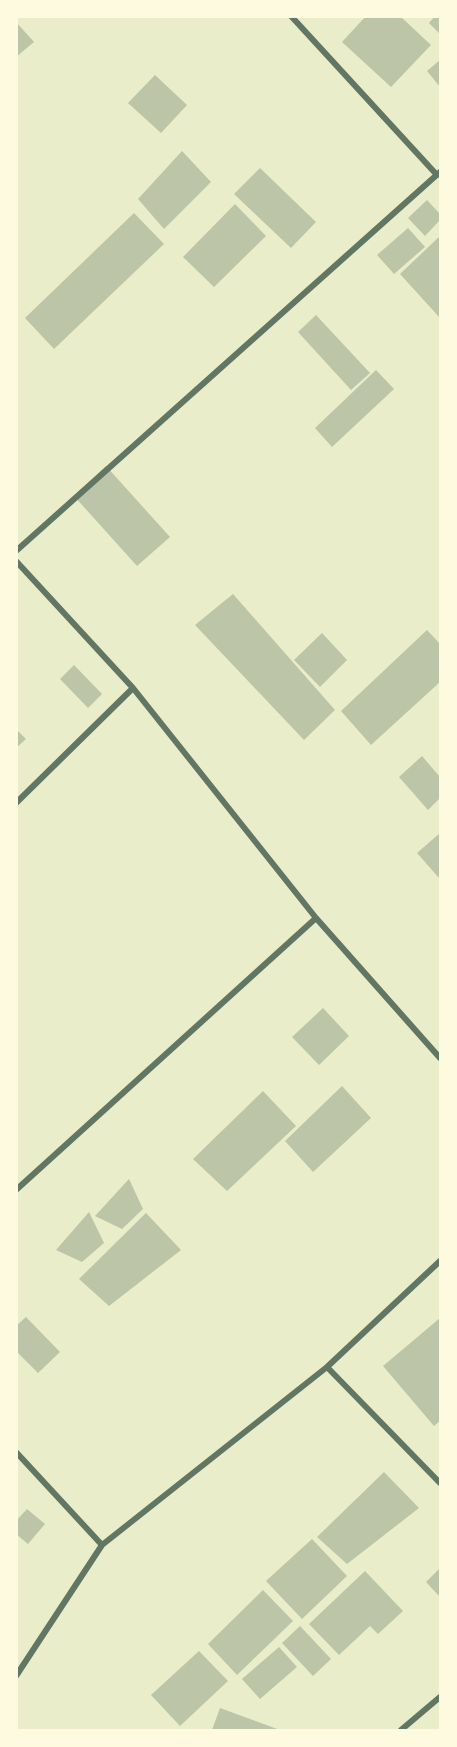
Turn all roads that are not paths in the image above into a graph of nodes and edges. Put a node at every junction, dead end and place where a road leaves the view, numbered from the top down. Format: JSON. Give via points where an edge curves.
{"nodes":[{"id":1,"x":291,"y":16,"type":"edge"},
{"id":2,"x":439,"y":174,"type":"edge"},
{"id":3,"x":16,"y":551,"type":"edge"},
{"id":4,"x":16,"y":561,"type":"edge"},
{"id":5,"x":133,"y":688,"type":"junction"},
{"id":6,"x":16,"y":803,"type":"edge"},
{"id":7,"x":316,"y":918,"type":"junction"},
{"id":8,"x":441,"y":1058,"type":"edge"},
{"id":9,"x":16,"y":1190,"type":"edge"},
{"id":10,"x":441,"y":1262,"type":"edge"},
{"id":11,"x":327,"y":1367,"type":"junction"},
{"id":12,"x":16,"y":1452,"type":"edge"},
{"id":13,"x":441,"y":1482,"type":"edge"},
{"id":14,"x":102,"y":1545,"type":"junction"},
{"id":15,"x":16,"y":1676,"type":"edge"},
{"id":16,"x":441,"y":1697,"type":"edge"},
{"id":17,"x":400,"y":1731,"type":"edge"}],
"edges":[{"from":1,"to":2,"type":"street"},
{"from":2,"to":3,"type":"street"},
{"from":4,"to":5,"type":"street"},
{"from":5,"to":6,"type":"street"},
{"from":5,"to":7,"type":"street"},
{"from":7,"to":8,"type":"street"},
{"from":7,"to":9,"type":"street"},
{"from":10,"to":11,"type":"street"},
{"from":11,"to":13,"type":"street"},
{"from":11,"to":14,"type":"street"},
{"from":12,"to":14,"type":"street"},
{"from":14,"to":15,"type":"street"},
{"from":16,"to":17,"type":"street"}]}
